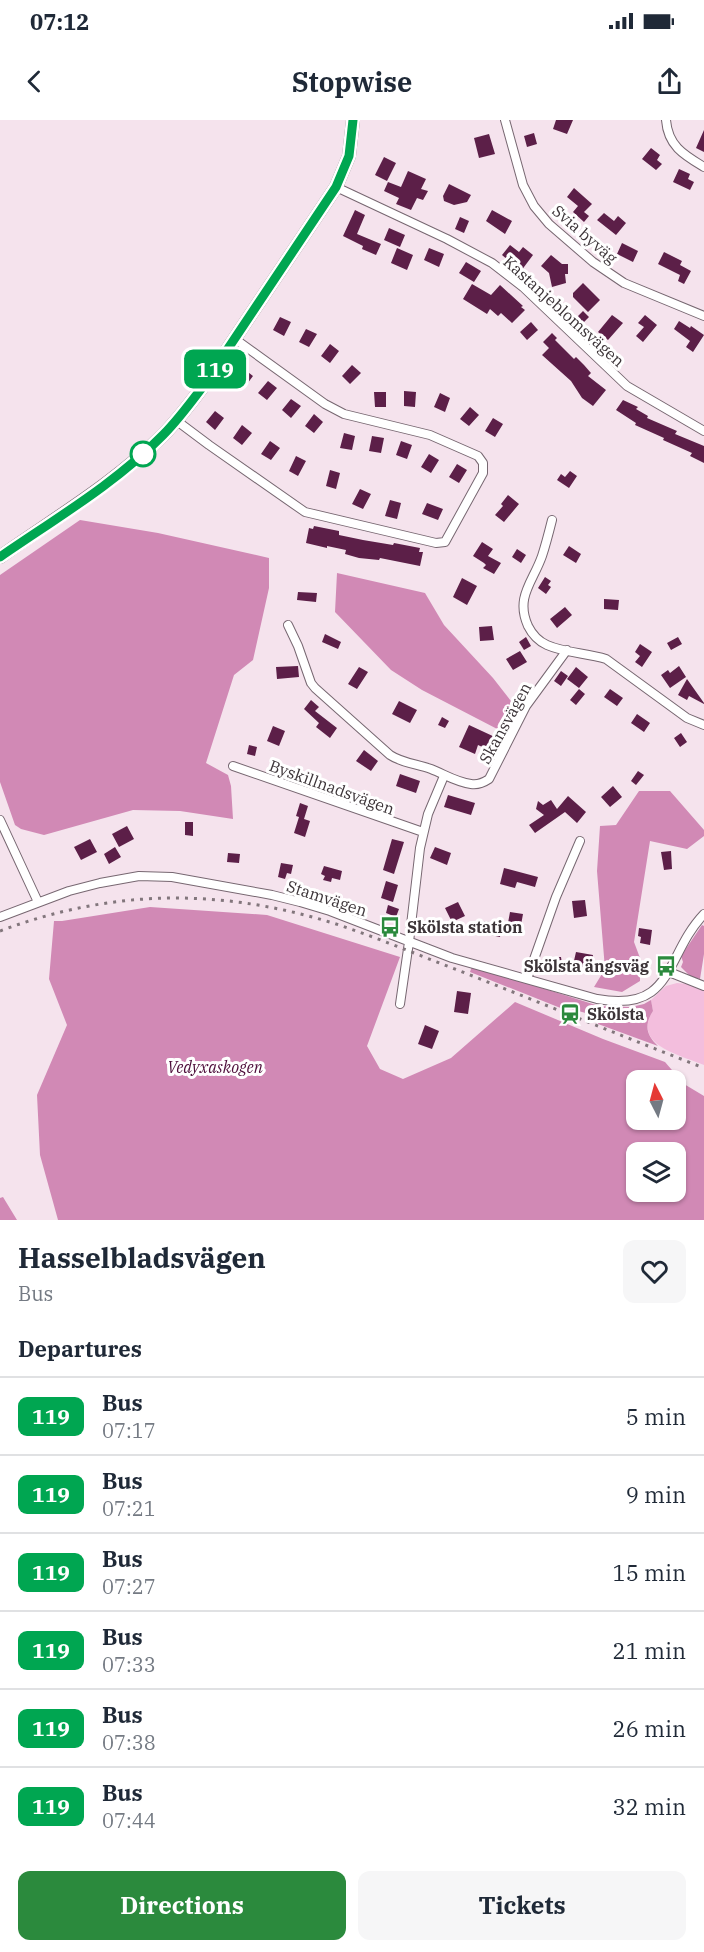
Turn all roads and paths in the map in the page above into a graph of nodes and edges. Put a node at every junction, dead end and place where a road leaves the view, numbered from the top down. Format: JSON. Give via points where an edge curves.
{"nodes":[{"id":1,"x":353,"y":120,"type":"edge"},
{"id":2,"x":505,"y":120,"type":"edge"},
{"id":3,"x":666,"y":120,"type":"edge"},
{"id":4,"x":704,"y":167,"type":"edge"},
{"id":5,"x":336,"y":187,"type":"junction"},
{"id":6,"x":704,"y":316,"type":"edge"},
{"id":7,"x":235,"y":339,"type":"junction"},
{"id":8,"x":177,"y":421,"type":"junction"},
{"id":9,"x":704,"y":431,"type":"edge"},
{"id":10,"x":552,"y":520,"type":"dead end"},
{"id":11,"x":0,"y":557,"type":"edge"},
{"id":12,"x":288,"y":626,"type":"dead end"},
{"id":13,"x":567,"y":650,"type":"junction"},
{"id":14,"x":704,"y":725,"type":"edge"},
{"id":15,"x":233,"y":766,"type":"dead end"},
{"id":16,"x":444,"y":776,"type":"junction"},
{"id":17,"x":0,"y":820,"type":"edge"},
{"id":18,"x":423,"y":832,"type":"junction"},
{"id":19,"x":580,"y":841,"type":"dead end"},
{"id":20,"x":38,"y":902,"type":"junction"},
{"id":21,"x":704,"y":914,"type":"edge"},
{"id":22,"x":0,"y":917,"type":"edge"},
{"id":23,"x":409,"y":942,"type":"junction"},
{"id":24,"x":669,"y":972,"type":"junction"},
{"id":25,"x":527,"y":979,"type":"junction"},
{"id":26,"x":704,"y":986,"type":"edge"},
{"id":27,"x":400,"y":1004,"type":"dead end"}],
"edges":[{"from":1,"to":5,"type":"street","via":[[349,156]]},
{"from":2,"to":6,"type":"street","name":"Svia byväg","via":[[523,185],[549,224],[624,283]]},
{"from":3,"to":4,"type":"street","via":[[680,153]]},
{"from":5,"to":7,"type":"street"},
{"from":5,"to":9,"type":"street","name":"Kastanjeblomsvägen","via":[[492,263],[523,287],[627,386]]},
{"from":7,"to":8,"type":"street"},
{"from":7,"to":8,"type":"street","via":[[344,414],[430,435],[478,456],[483,473],[445,542],[306,512]]},
{"from":8,"to":11,"type":"street","via":[[108,482]]},
{"from":10,"to":13,"type":"street","via":[[521,606],[537,639]]},
{"from":12,"to":16,"type":"street","name":"Skansvägen","via":[[315,688],[397,760]]},
{"from":13,"to":14,"type":"street","via":[[606,659],[687,718]]},
{"from":13,"to":16,"type":"street","name":"Skansvägen","via":[[526,706],[489,779],[475,784]]},
{"from":15,"to":18,"type":"street","name":"Byskillnadsvägen"},
{"from":16,"to":18,"type":"street"},
{"from":17,"to":20,"type":"street"},
{"from":18,"to":23,"type":"street"},
{"from":19,"to":25,"type":"street"},
{"from":20,"to":22,"type":"street","name":"Stamvägen"},
{"from":20,"to":23,"type":"street","name":"Stamvägen","via":[[108,881],[138,876],[172,877],[300,902]]},
{"from":21,"to":24,"type":"street","name":"Stamvägen","via":[[686,938]]},
{"from":23,"to":25,"type":"street","name":"Stamvägen"},
{"from":23,"to":27,"type":"street"},
{"from":24,"to":25,"type":"street","name":"Stamvägen","via":[[646,996],[622,1003]]},
{"from":24,"to":26,"type":"street"}]}
